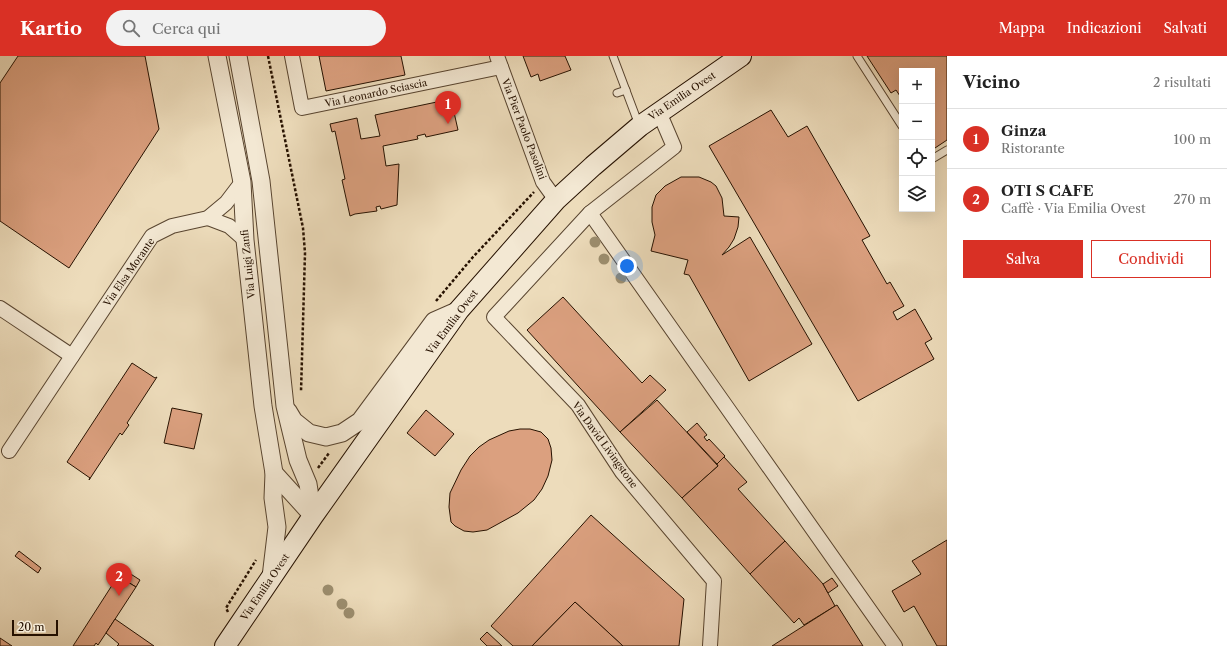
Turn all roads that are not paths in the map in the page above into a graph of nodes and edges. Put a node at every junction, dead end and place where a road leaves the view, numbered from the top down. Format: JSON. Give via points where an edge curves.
{"nodes":[{"id":1,"x":217,"y":56,"type":"edge"},
{"id":2,"x":238,"y":56,"type":"edge"},
{"id":3,"x":292,"y":56,"type":"edge"},
{"id":4,"x":613,"y":56,"type":"edge"},
{"id":5,"x":741,"y":56,"type":"edge"},
{"id":6,"x":857,"y":56,"type":"edge"},
{"id":7,"x":499,"y":62,"type":"edge"},
{"id":8,"x":626,"y":90,"type":"junction"},
{"id":9,"x":617,"y":93,"type":"dead end"},
{"id":10,"x":659,"y":112,"type":"junction"},
{"id":11,"x":899,"y":121,"type":"edge"},
{"id":12,"x":640,"y":126,"type":"junction"},
{"id":13,"x":947,"y":150,"type":"edge"},
{"id":14,"x":935,"y":157,"type":"edge"},
{"id":15,"x":242,"y":182,"type":"junction"},
{"id":16,"x":556,"y":200,"type":"junction"},
{"id":17,"x":590,"y":213,"type":"junction"},
{"id":18,"x":208,"y":218,"type":"junction"},
{"id":19,"x":245,"y":240,"type":"junction"},
{"id":20,"x":0,"y":308,"type":"edge"},
{"id":21,"x":459,"y":310,"type":"junction"},
{"id":22,"x":72,"y":356,"type":"junction"},
{"id":23,"x":285,"y":406,"type":"junction"},
{"id":24,"x":9,"y":451,"type":"dead end"},
{"id":25,"x":274,"y":473,"type":"junction"},
{"id":26,"x":313,"y":516,"type":"junction"},
{"id":27,"x":271,"y":577,"type":"junction"},
{"id":28,"x":225,"y":646,"type":"edge"},
{"id":29,"x":710,"y":646,"type":"edge"},
{"id":30,"x":895,"y":646,"type":"edge"}],
"edges":[{"from":1,"to":15,"type":"street","name":"Via Luigi Zanfi"},
{"from":2,"to":23,"type":"street","via":[[261,181]]},
{"from":3,"to":7,"type":"street","name":"Via Leonardo Sciascia","via":[[302,108]]},
{"from":4,"to":8,"type":"lane"},
{"from":5,"to":10,"type":"main road","name":"Via Emilia Ovest"},
{"from":6,"to":11,"type":"lane"},
{"from":7,"to":16,"type":"street","name":"Via Pier Paolo Pasolini","via":[[543,182]]},
{"from":8,"to":9,"type":"lane"},
{"from":8,"to":12,"type":"lane"},
{"from":10,"to":12,"type":"main road","name":"Via Emilia Ovest"},
{"from":10,"to":17,"type":"street","name":"Via David Livingstone","via":[[674,147]]},
{"from":12,"to":16,"type":"main road","name":"Via Emilia Ovest"},
{"from":13,"to":14,"type":"lane"},
{"from":15,"to":18,"type":"street","via":[[226,203]]},
{"from":15,"to":19,"type":"street","name":"Via Luigi Zanfi"},
{"from":16,"to":21,"type":"main road","name":"Via Emilia Ovest"},
{"from":17,"to":29,"type":"street","name":"Via David Livingstone","via":[[494,317],[578,405],[622,472],[714,581]]},
{"from":17,"to":30,"type":"street"},
{"from":18,"to":19,"type":"street","via":[[229,226]]},
{"from":18,"to":22,"type":"street","name":"Via Elsa Morante","via":[[172,226],[152,236]]},
{"from":19,"to":25,"type":"street","name":"Via Luigi Zanfi","via":[[263,406]]},
{"from":20,"to":22,"type":"street"},
{"from":21,"to":23,"type":"street","via":[[434,321],[360,420],[342,433],[326,437],[309,433],[294,421]]},
{"from":21,"to":26,"type":"main road","name":"Via Emilia Ovest"},
{"from":22,"to":24,"type":"street","name":"Via Elsa Morante"},
{"from":23,"to":26,"type":"street","via":[[298,460],[308,484]]},
{"from":25,"to":26,"type":"street"},
{"from":25,"to":27,"type":"street","name":"Via Luigi Zanfi","via":[[273,498],[277,527]]},
{"from":26,"to":27,"type":"main road","name":"Via Emilia Ovest"},
{"from":27,"to":28,"type":"main road","name":"Via Emilia Ovest"}]}
